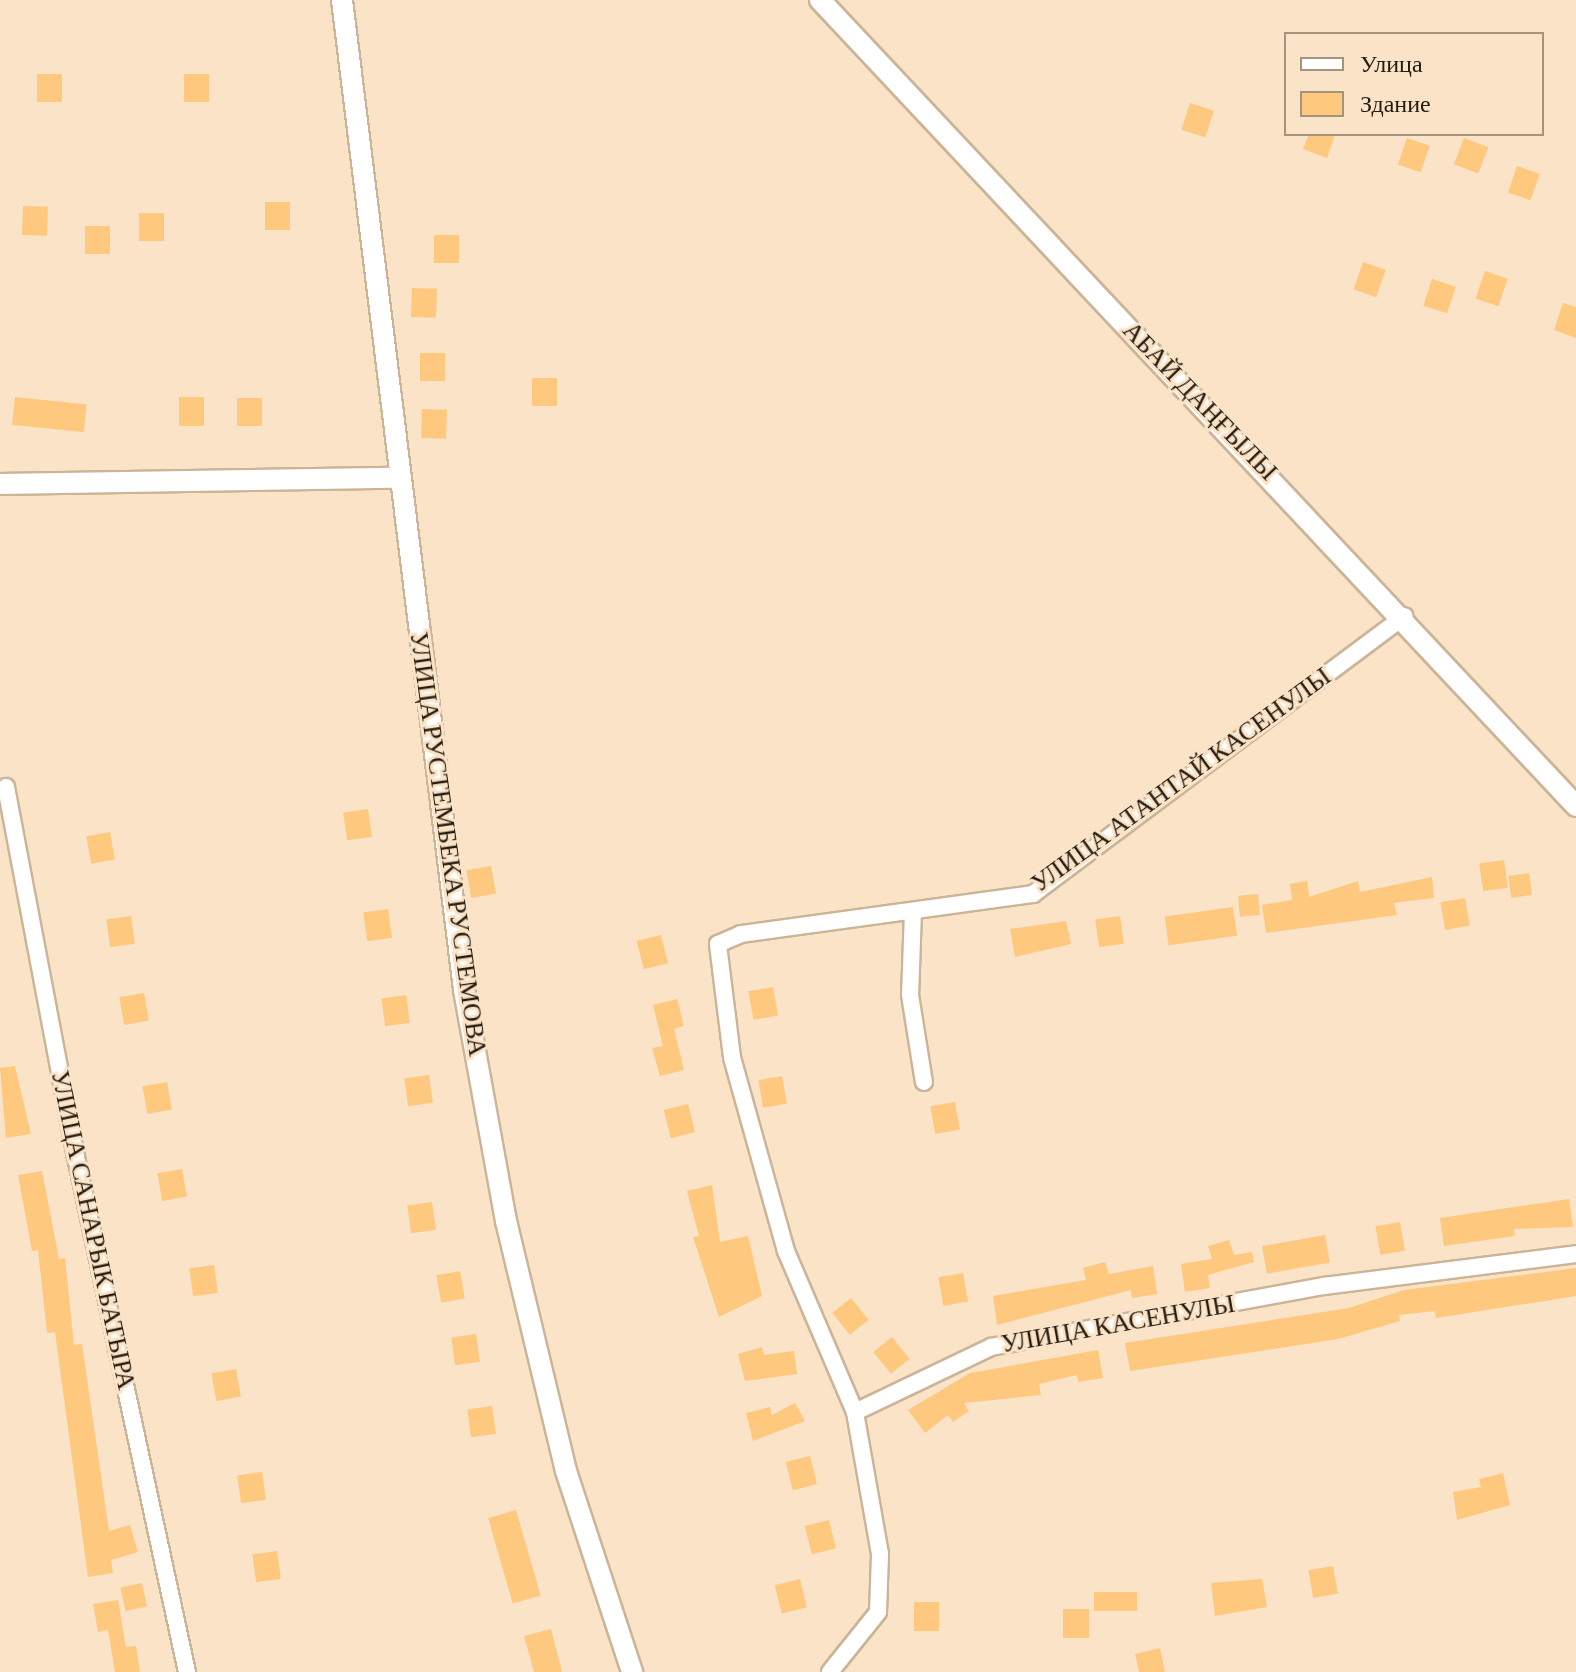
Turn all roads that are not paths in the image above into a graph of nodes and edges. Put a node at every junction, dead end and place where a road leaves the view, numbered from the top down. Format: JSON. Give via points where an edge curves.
{"nodes":[{"id":1,"x":342,"y":0,"type":"edge"},
{"id":2,"x":820,"y":0,"type":"edge"},
{"id":3,"x":399,"y":478,"type":"junction"},
{"id":4,"x":0,"y":484,"type":"edge"},
{"id":5,"x":1404,"y":616,"type":"junction"},
{"id":6,"x":6,"y":787,"type":"dead end"},
{"id":7,"x":1576,"y":806,"type":"edge"},
{"id":8,"x":913,"y":911,"type":"junction"},
{"id":9,"x":924,"y":1082,"type":"dead end"},
{"id":10,"x":1576,"y":1254,"type":"edge"},
{"id":11,"x":855,"y":1412,"type":"junction"},
{"id":12,"x":187,"y":1672,"type":"edge"},
{"id":13,"x":632,"y":1672,"type":"edge"},
{"id":14,"x":830,"y":1672,"type":"edge"}],
"edges":[{"from":1,"to":3,"type":"street","name":"УЛИЦА РУСТЕМБЕКА РУСТЕМОВА"},
{"from":2,"to":5,"type":"street","name":"АБАЙ ДАҢҒЫЛЫ"},
{"from":3,"to":4,"type":"street"},
{"from":3,"to":13,"type":"street","name":"УЛИЦА РУСТЕМБЕКА РУСТЕМОВА","via":[[462,975],[506,1221],[566,1471]]},
{"from":5,"to":7,"type":"street","name":"АБАЙ ДАҢҒЫЛЫ"},
{"from":5,"to":8,"type":"street","name":"УЛИЦА АТАНТАЙ КАСЕНУЛЫ","via":[[1033,894]]},
{"from":6,"to":12,"type":"street","name":"УЛИЦА САНАРЫК БАТЫРА"},
{"from":8,"to":9,"type":"street","via":[[910,995]]},
{"from":8,"to":11,"type":"street","name":"УЛИЦА АТАНТАЙ КАСЕНУЛЫ","via":[[741,934],[718,944],[732,1057],[786,1251]]},
{"from":10,"to":11,"type":"street","name":"УЛИЦА КАСЕНУЛЫ","via":[[1324,1286],[991,1347]]},
{"from":11,"to":14,"type":"street","via":[[880,1554],[878,1612]]}]}
